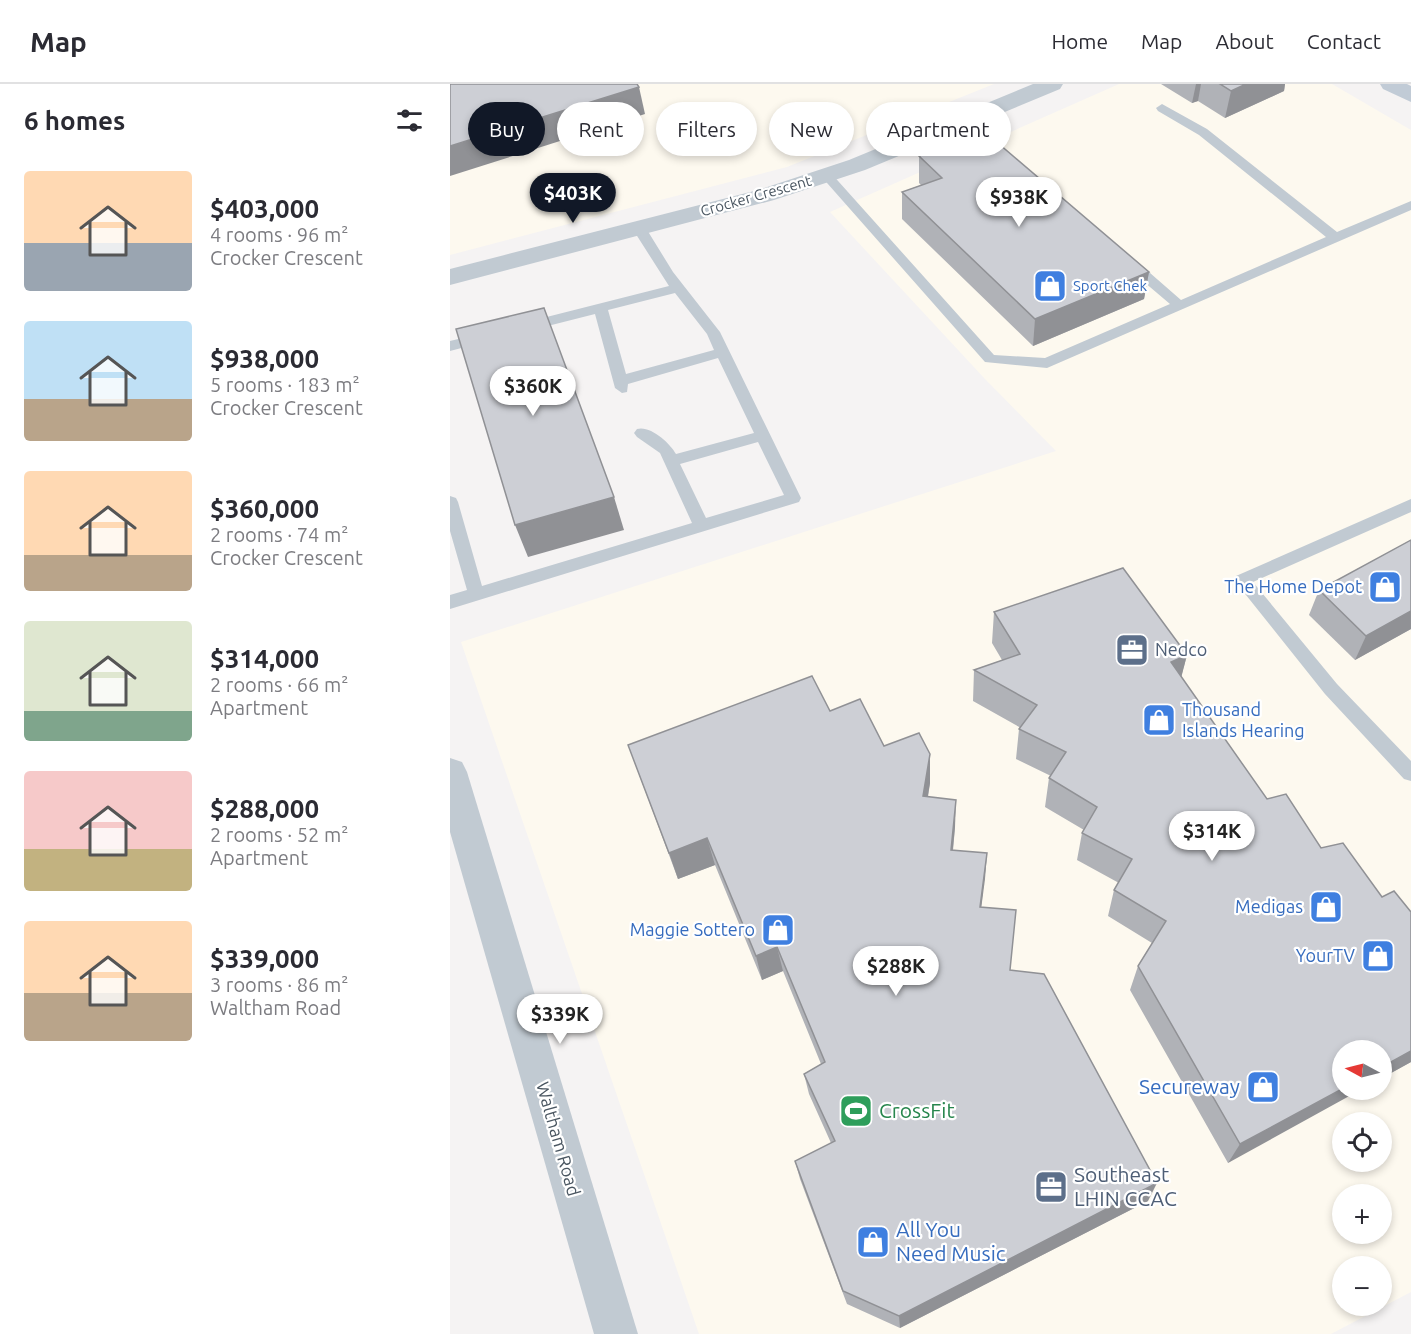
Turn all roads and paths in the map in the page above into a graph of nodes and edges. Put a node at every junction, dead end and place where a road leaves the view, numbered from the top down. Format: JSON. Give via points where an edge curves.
{"nodes":[{"id":1,"x":1052,"y":84,"type":"edge"},
{"id":2,"x":1391,"y":84,"type":"edge"},
{"id":3,"x":1026,"y":90,"type":"edge"},
{"id":4,"x":1411,"y":95,"type":"edge"},
{"id":5,"x":1003,"y":102,"type":"edge"},
{"id":6,"x":1162,"y":108,"type":"dead end"},
{"id":7,"x":877,"y":156,"type":"edge"},
{"id":8,"x":1003,"y":156,"type":"edge"},
{"id":9,"x":1005,"y":158,"type":"edge"},
{"id":10,"x":826,"y":176,"type":"junction"},
{"id":11,"x":1411,"y":205,"type":"edge"},
{"id":12,"x":639,"y":228,"type":"junction"},
{"id":13,"x":1336,"y":238,"type":"junction"},
{"id":14,"x":1122,"y":256,"type":"edge"},
{"id":15,"x":450,"y":277,"type":"edge"},
{"id":16,"x":678,"y":288,"type":"junction"},
{"id":17,"x":1180,"y":306,"type":"junction"},
{"id":18,"x":600,"y":308,"type":"junction"},
{"id":19,"x":450,"y":346,"type":"edge"},
{"id":20,"x":723,"y":352,"type":"junction"},
{"id":21,"x":642,"y":433,"type":"dead end"},
{"id":22,"x":764,"y":435,"type":"junction"},
{"id":23,"x":671,"y":461,"type":"junction"},
{"id":24,"x":450,"y":502,"type":"edge"},
{"id":25,"x":1411,"y":505,"type":"edge"},
{"id":26,"x":702,"y":526,"type":"junction"},
{"id":27,"x":476,"y":594,"type":"junction"},
{"id":28,"x":450,"y":602,"type":"edge"},
{"id":29,"x":450,"y":772,"type":"edge"},
{"id":30,"x":1411,"y":773,"type":"edge"},
{"id":31,"x":616,"y":1334,"type":"edge"}],
"edges":[{"from":1,"to":3,"type":"street","name":"Crocker Crescent"},
{"from":2,"to":4,"type":"main road"},
{"from":3,"to":5,"type":"street","name":"Crocker Crescent"},
{"from":6,"to":13,"type":"lane","via":[[1203,132]]},
{"from":7,"to":10,"type":"street","name":"Crocker Crescent"},
{"from":8,"to":9,"type":"lane"},
{"from":10,"to":12,"type":"street","name":"Crocker Crescent"},
{"from":10,"to":17,"type":"lane","via":[[990,358],[1047,363]]},
{"from":11,"to":13,"type":"lane"},
{"from":12,"to":15,"type":"street","name":"Crocker Crescent"},
{"from":12,"to":16,"type":"lane"},
{"from":13,"to":17,"type":"lane"},
{"from":14,"to":17,"type":"lane"},
{"from":16,"to":18,"type":"lane"},
{"from":16,"to":20,"type":"lane","via":[[713,332]]},
{"from":18,"to":19,"type":"lane"},
{"from":18,"to":20,"type":"lane","via":[[621,385]]},
{"from":20,"to":22,"type":"lane"},
{"from":21,"to":23,"type":"lane","via":[[666,450]]},
{"from":22,"to":23,"type":"lane"},
{"from":22,"to":26,"type":"lane","via":[[793,498]]},
{"from":23,"to":26,"type":"lane"},
{"from":24,"to":27,"type":"lane"},
{"from":25,"to":30,"type":"lane","via":[[1242,580],[1331,688]]},
{"from":26,"to":27,"type":"lane"},
{"from":27,"to":28,"type":"lane"},
{"from":29,"to":31,"type":"street","name":"Waltham Road"}]}
